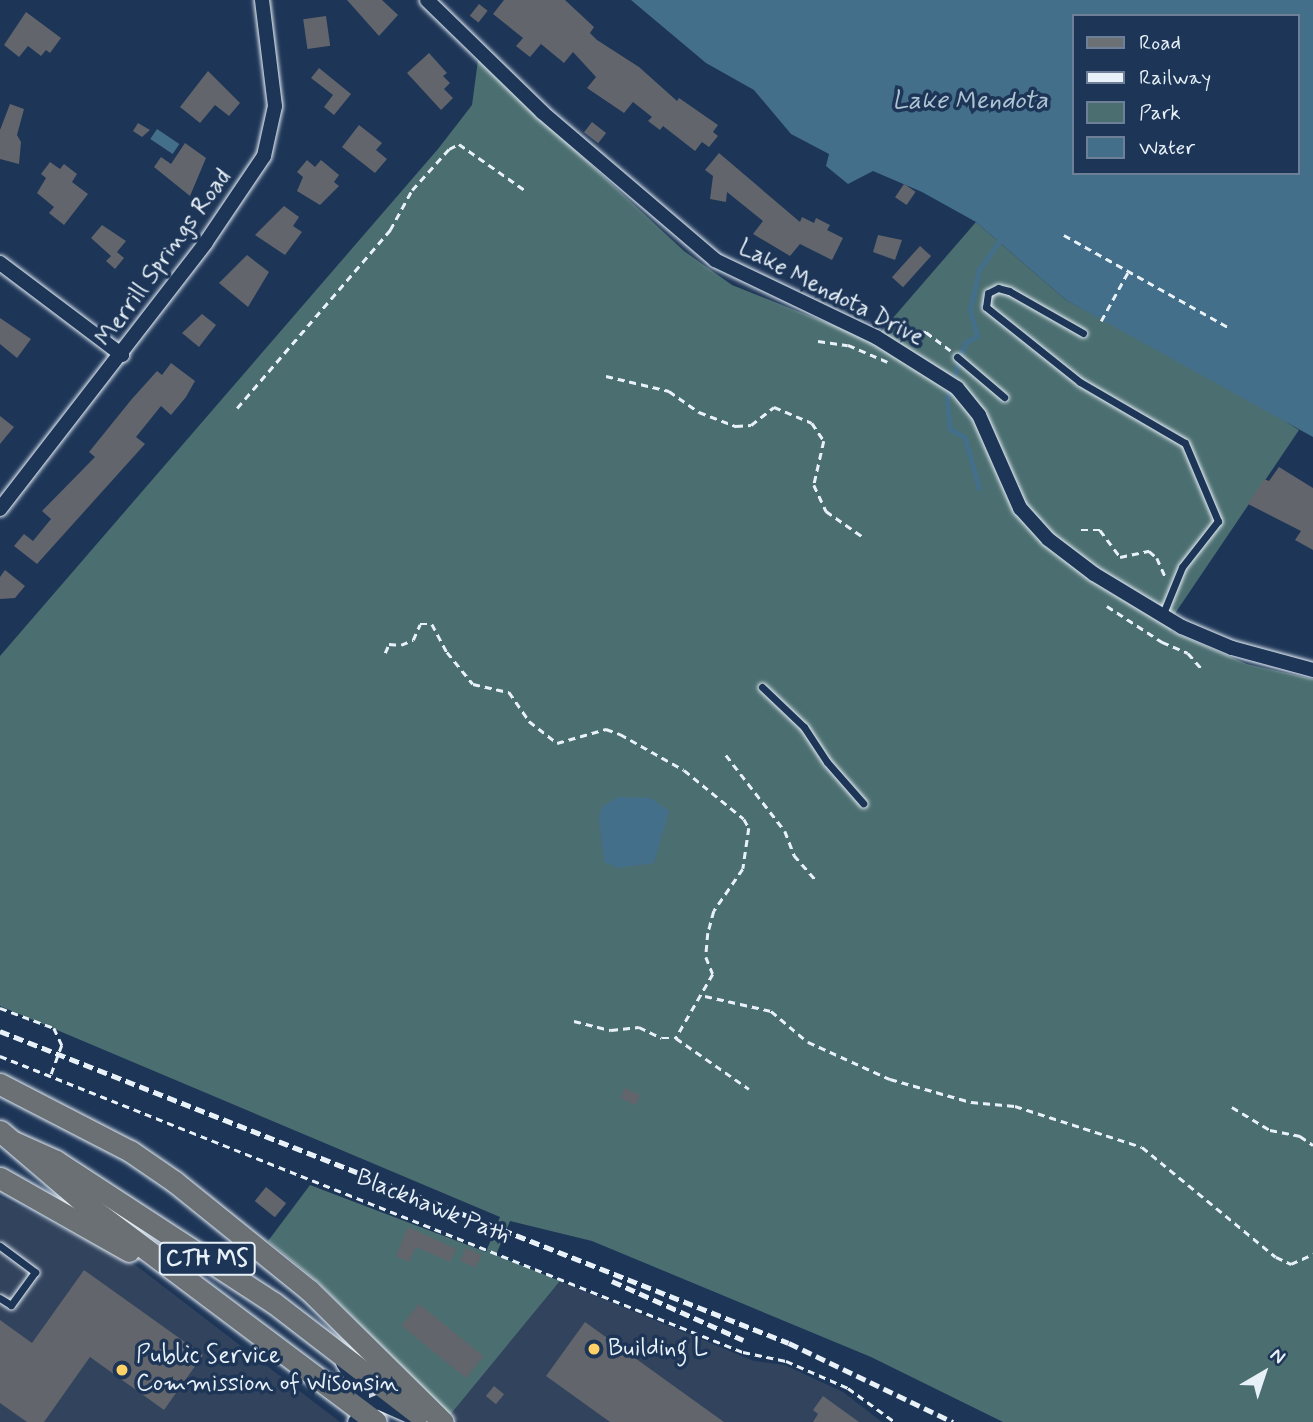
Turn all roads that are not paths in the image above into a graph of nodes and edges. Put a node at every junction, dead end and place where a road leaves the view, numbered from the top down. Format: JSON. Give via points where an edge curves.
{"nodes":[{"id":1,"x":262,"y":0,"type":"edge"},
{"id":2,"x":427,"y":0,"type":"edge"},
{"id":3,"x":0,"y":263,"type":"edge"},
{"id":4,"x":1083,"y":333,"type":"dead end"},
{"id":5,"x":122,"y":355,"type":"junction"},
{"id":6,"x":957,"y":357,"type":"dead end"},
{"id":7,"x":1004,"y":397,"type":"dead end"},
{"id":8,"x":2,"y":503,"type":"edge"},
{"id":9,"x":1162,"y":616,"type":"junction"},
{"id":10,"x":1313,"y":670,"type":"edge"},
{"id":11,"x":762,"y":687,"type":"dead end"},
{"id":12,"x":863,"y":803,"type":"dead end"},
{"id":13,"x":0,"y":1084,"type":"edge"},
{"id":14,"x":7,"y":1137,"type":"edge"},
{"id":15,"x":0,"y":1178,"type":"edge"},
{"id":16,"x":0,"y":1246,"type":"edge"},
{"id":17,"x":192,"y":1285,"type":"junction"},
{"id":18,"x":0,"y":1298,"type":"edge"},
{"id":19,"x":323,"y":1338,"type":"junction"},
{"id":20,"x":365,"y":1418,"type":"edge"},
{"id":21,"x":426,"y":1422,"type":"edge"},
{"id":22,"x":443,"y":1422,"type":"edge"}],
"edges":[{"from":1,"to":5,"type":"street","name":"Merrill Springs Road","via":[[275,106],[264,156]]},
{"from":2,"to":9,"type":"street","name":"Lake Mendota Drive","via":[[542,112],[715,260],[876,337],[951,384],[979,415],[1016,499],[1033,524],[1094,573]]},
{"from":3,"to":5,"type":"street"},
{"from":4,"to":9,"type":"lane","via":[[1009,291],[998,288],[988,293],[986,307],[1080,382],[1185,443],[1218,520],[1182,567]]},
{"from":5,"to":8,"type":"street","name":"Merrill Springs Road"},
{"from":6,"to":7,"type":"lane"},
{"from":9,"to":10,"type":"street","name":"Lake Mendota Drive","via":[[1232,648]]},
{"from":11,"to":12,"type":"lane","via":[[804,727]]},
{"from":13,"to":22,"type":"main road","via":[[119,1145],[175,1182],[309,1290]]},
{"from":14,"to":17,"type":"main road","number":"CTH MS","via":[[57,1182]]},
{"from":14,"to":19,"type":"main road","number":"CTH MS","via":[[117,1200]]},
{"from":15,"to":17,"type":"main road"},
{"from":16,"to":18,"type":"lane","via":[[35,1272],[11,1305]]},
{"from":17,"to":20,"type":"main road","number":"CTH MS"},
{"from":19,"to":20,"type":"street","via":[[356,1382]]},
{"from":19,"to":21,"type":"main road","number":"CTH MS"},
{"from":20,"to":21,"type":"street","via":[[382,1403]]}]}
